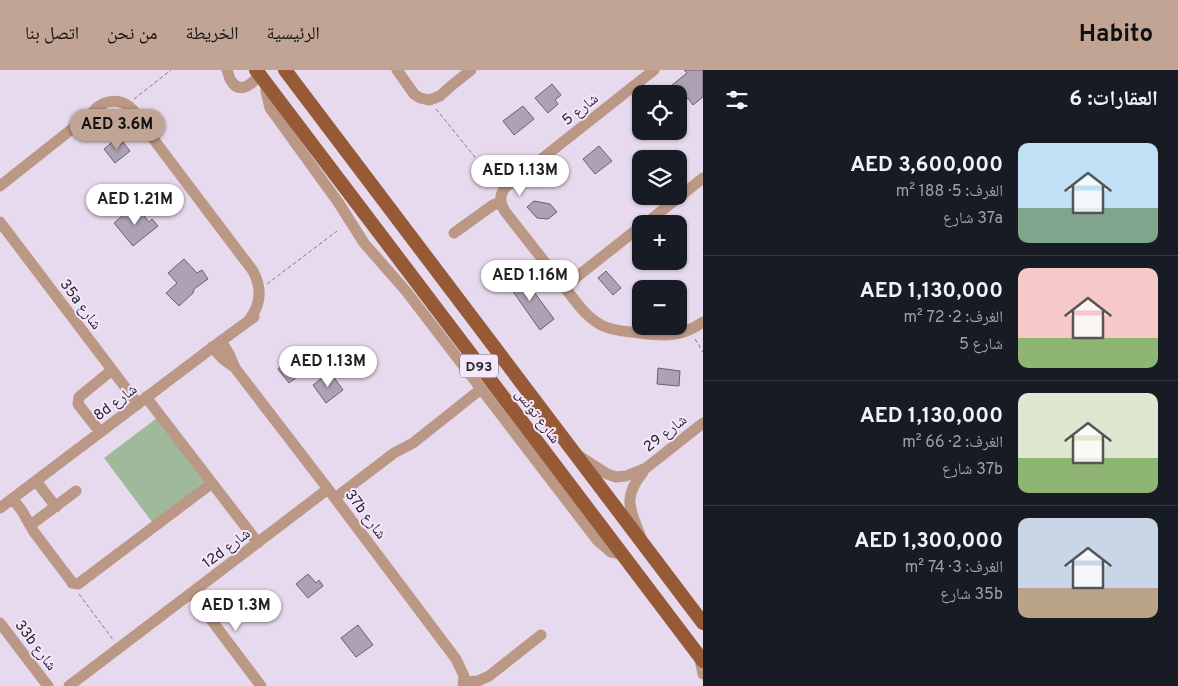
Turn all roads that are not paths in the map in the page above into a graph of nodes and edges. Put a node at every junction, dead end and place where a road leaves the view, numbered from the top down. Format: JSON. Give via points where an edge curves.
{"nodes":[{"id":1,"x":227,"y":70,"type":"edge"},
{"id":2,"x":285,"y":70,"type":"edge"},
{"id":3,"x":471,"y":70,"type":"edge"},
{"id":4,"x":654,"y":70,"type":"edge"},
{"id":5,"x":400,"y":74,"type":"edge"},
{"id":6,"x":260,"y":76,"type":"edge"},
{"id":7,"x":451,"y":86,"type":"junction"},
{"id":8,"x":525,"y":172,"type":"junction"},
{"id":9,"x":703,"y":178,"type":"edge"},
{"id":10,"x":0,"y":186,"type":"edge"},
{"id":11,"x":502,"y":197,"type":"junction"},
{"id":12,"x":656,"y":215,"type":"edge"},
{"id":13,"x":0,"y":222,"type":"edge"},
{"id":14,"x":513,"y":222,"type":"junction"},
{"id":15,"x":632,"y":233,"type":"edge"},
{"id":16,"x":454,"y":234,"type":"dead end"},
{"id":17,"x":564,"y":287,"type":"junction"},
{"id":18,"x":703,"y":322,"type":"edge"},
{"id":19,"x":217,"y":344,"type":"junction"},
{"id":20,"x":112,"y":370,"type":"junction"},
{"id":21,"x":481,"y":390,"type":"junction"},
{"id":22,"x":142,"y":401,"type":"junction"},
{"id":23,"x":703,"y":423,"type":"edge"},
{"id":24,"x":100,"y":432,"type":"junction"},
{"id":25,"x":575,"y":454,"type":"junction"},
{"id":26,"x":646,"y":468,"type":"junction"},
{"id":27,"x":36,"y":481,"type":"junction"},
{"id":28,"x":212,"y":483,"type":"junction"},
{"id":29,"x":76,"y":491,"type":"dead end"},
{"id":30,"x":331,"y":493,"type":"junction"},
{"id":31,"x":13,"y":499,"type":"junction"},
{"id":32,"x":56,"y":507,"type":"junction"},
{"id":33,"x":0,"y":508,"type":"edge"},
{"id":34,"x":36,"y":521,"type":"dead end"},
{"id":35,"x":258,"y":543,"type":"junction"},
{"id":36,"x":646,"y":548,"type":"junction"},
{"id":37,"x":622,"y":555,"type":"junction"},
{"id":38,"x":191,"y":593,"type":"junction"},
{"id":39,"x":0,"y":623,"type":"edge"},
{"id":40,"x":703,"y":623,"type":"edge"},
{"id":41,"x":541,"y":635,"type":"dead end"},
{"id":42,"x":701,"y":658,"type":"edge"},
{"id":43,"x":703,"y":674,"type":"edge"},
{"id":44,"x":464,"y":684,"type":"edge"},
{"id":45,"x":48,"y":686,"type":"edge"},
{"id":46,"x":70,"y":686,"type":"edge"},
{"id":47,"x":261,"y":686,"type":"edge"}],
"edges":[{"from":1,"to":6,"type":"street","via":[[232,82],[241,88]]},
{"from":2,"to":25,"type":"main road","name":"شارع تونس","number":"D93"},
{"from":3,"to":7,"type":"street"},
{"from":4,"to":8,"type":"street","name":"شارع 5"},
{"from":5,"to":7,"type":"street","via":[[415,88],[426,92]]},
{"from":5,"to":7,"type":"street","via":[[420,98],[429,100],[440,96]]},
{"from":6,"to":21,"type":"street","via":[[274,116],[364,243],[406,291]]},
{"from":6,"to":37,"type":"main road","name":"شارع تونس","number":"D93"},
{"from":8,"to":11,"type":"street","name":"شارع 5","via":[[509,182]]},
{"from":8,"to":14,"type":"street","name":"شارع 5","via":[[510,188],[507,197]]},
{"from":9,"to":12,"type":"street"},
{"from":10,"to":19,"type":"street","name":"8d شارع","via":[[100,105],[108,102],[131,113],[260,278],[264,293],[249,320]]},
{"from":11,"to":14,"type":"street","name":"شارع 5","via":[[504,211]]},
{"from":11,"to":16,"type":"street"},
{"from":13,"to":20,"type":"street","name":"35a شارع"},
{"from":14,"to":17,"type":"street","name":"شارع 5"},
{"from":15,"to":17,"type":"street"},
{"from":17,"to":18,"type":"street","name":"شارع 5","via":[[591,318],[608,328],[664,336],[682,333]]},
{"from":19,"to":22,"type":"street","name":"8d شارع"},
{"from":19,"to":30,"type":"street","name":"37b شارع","via":[[229,354],[235,368]]},
{"from":20,"to":22,"type":"street","name":"35a شارع"},
{"from":20,"to":24,"type":"street","via":[[79,397],[78,404]]},
{"from":21,"to":30,"type":"street","name":"12d شارع","via":[[413,443]]},
{"from":21,"to":37,"type":"street","via":[[597,540],[611,552]]},
{"from":22,"to":24,"type":"street","name":"8d شارع"},
{"from":22,"to":28,"type":"street","name":"35a شارع"},
{"from":23,"to":26,"type":"street","name":"شارع 29"},
{"from":24,"to":27,"type":"street","name":"8d شارع"},
{"from":25,"to":26,"type":"street","name":"شارع 29","via":[[616,476],[632,475]]},
{"from":25,"to":36,"type":"main road","name":"شارع تونس","number":"D93"},
{"from":26,"to":36,"type":"street","name":"شارع 29","via":[[632,486],[629,503]]},
{"from":27,"to":31,"type":"street","name":"8d شارع"},
{"from":27,"to":32,"type":"street"},
{"from":28,"to":31,"type":"street","via":[[75,584]]},
{"from":28,"to":35,"type":"street","name":"35a شارع"},
{"from":29,"to":32,"type":"street"},
{"from":30,"to":35,"type":"street","name":"12d شارع"},
{"from":30,"to":44,"type":"street","name":"37b شارع","via":[[456,659]]},
{"from":31,"to":33,"type":"street","name":"8d شارع"},
{"from":32,"to":34,"type":"street"},
{"from":35,"to":38,"type":"street","name":"12d شارع"},
{"from":36,"to":40,"type":"main road","name":"شارع تونس","number":"D93"},
{"from":37,"to":42,"type":"main road","name":"شارع تونس","number":"D93"},
{"from":38,"to":46,"type":"street","name":"12d شارع"},
{"from":38,"to":47,"type":"street"},
{"from":39,"to":45,"type":"street","name":"33b شارع"},
{"from":41,"to":44,"type":"street","via":[[489,676]]},
{"from":42,"to":43,"type":"street"}]}
